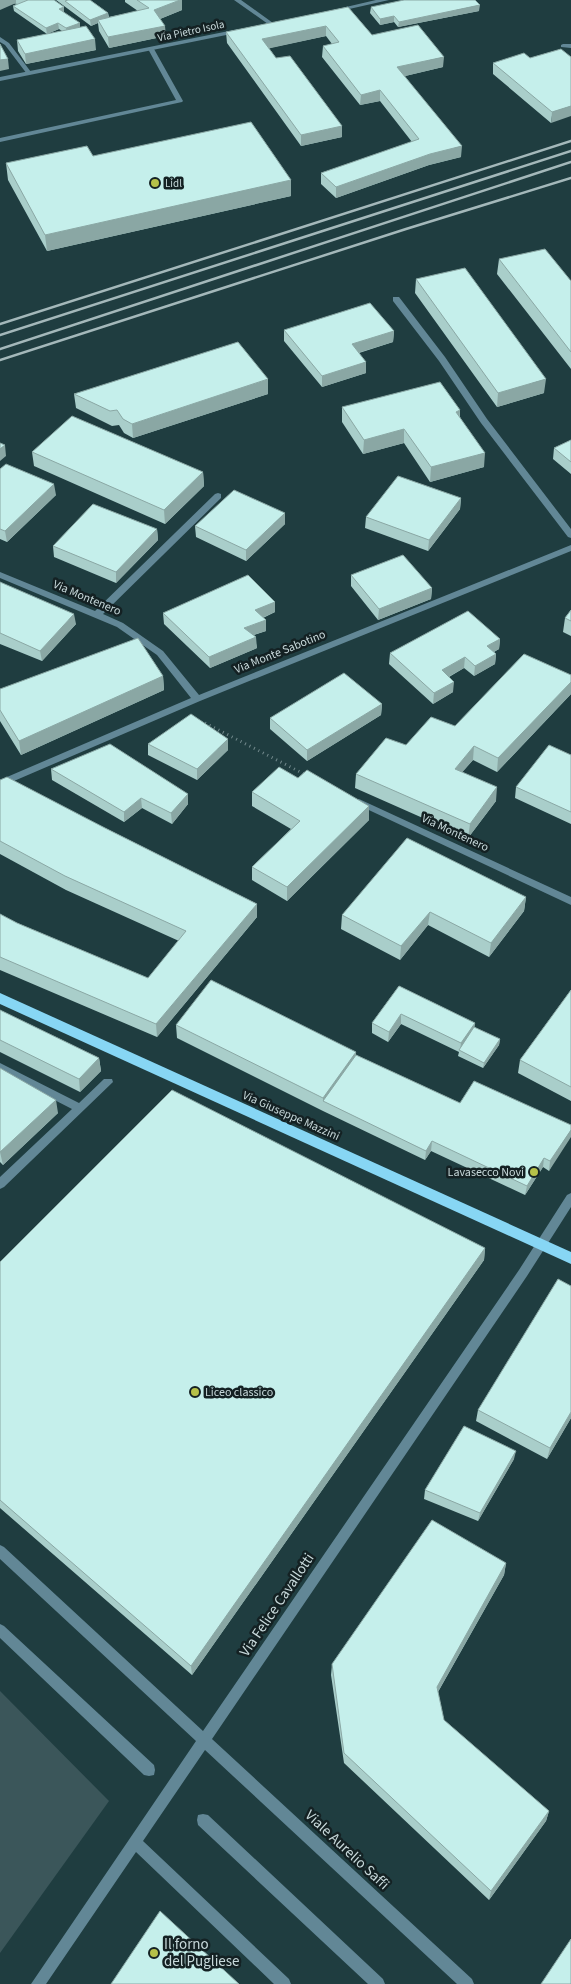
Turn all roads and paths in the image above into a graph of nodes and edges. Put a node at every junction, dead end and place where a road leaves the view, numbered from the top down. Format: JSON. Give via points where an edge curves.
{"nodes":[{"id":1,"x":237,"y":0,"type":"edge"},
{"id":2,"x":386,"y":0,"type":"edge"},
{"id":3,"x":328,"y":12,"type":"edge"},
{"id":4,"x":280,"y":22,"type":"edge"},
{"id":5,"x":270,"y":24,"type":"junction"},
{"id":6,"x":261,"y":26,"type":"edge"},
{"id":7,"x":244,"y":30,"type":"edge"},
{"id":8,"x":0,"y":39,"type":"edge"},
{"id":9,"x":151,"y":49,"type":"junction"},
{"id":10,"x":28,"y":74,"type":"junction"},
{"id":11,"x":0,"y":79,"type":"edge"},
{"id":12,"x":0,"y":140,"type":"edge"},
{"id":13,"x":396,"y":299,"type":"dead end"},
{"id":14,"x":218,"y":496,"type":"dead end"},
{"id":15,"x":571,"y":535,"type":"edge"},
{"id":16,"x":571,"y":548,"type":"edge"},
{"id":17,"x":0,"y":576,"type":"edge"},
{"id":18,"x":97,"y":615,"type":"junction"},
{"id":19,"x":197,"y":699,"type":"junction"},
{"id":20,"x":176,"y":708,"type":"junction"},
{"id":21,"x":312,"y":778,"type":"edge"},
{"id":22,"x":0,"y":784,"type":"edge"},
{"id":23,"x":353,"y":799,"type":"edge"},
{"id":24,"x":571,"y":901,"type":"edge"},
{"id":25,"x":0,"y":998,"type":"edge"},
{"id":26,"x":0,"y":1067,"type":"edge"},
{"id":27,"x":108,"y":1082,"type":"dead end"},
{"id":28,"x":80,"y":1108,"type":"junction"},
{"id":29,"x":0,"y":1184,"type":"edge"},
{"id":30,"x":571,"y":1198,"type":"edge"},
{"id":31,"x":542,"y":1244,"type":"junction"},
{"id":32,"x":571,"y":1258,"type":"edge"},
{"id":33,"x":0,"y":1551,"type":"edge"},
{"id":34,"x":0,"y":1630,"type":"edge"},
{"id":35,"x":204,"y":1739,"type":"junction"},
{"id":36,"x":149,"y":1770,"type":"dead end"},
{"id":37,"x":203,"y":1820,"type":"dead end"},
{"id":38,"x":135,"y":1842,"type":"junction"},
{"id":39,"x":38,"y":1984,"type":"edge"},
{"id":40,"x":284,"y":1984,"type":"edge"},
{"id":41,"x":378,"y":1984,"type":"edge"},
{"id":42,"x":467,"y":1984,"type":"edge"}],
"edges":[{"from":1,"to":5,"type":"street"},
{"from":2,"to":3,"type":"street"},
{"from":4,"to":5,"type":"street"},
{"from":5,"to":6,"type":"street"},
{"from":7,"to":9,"type":"street","name":"Via Pietro Isola"},
{"from":8,"to":10,"type":"street"},
{"from":9,"to":10,"type":"street","name":"Via Pietro Isola"},
{"from":9,"to":12,"type":"street","via":[[180,101]]},
{"from":10,"to":11,"type":"street","name":"Via Pietro Isola"},
{"from":13,"to":15,"type":"street"},
{"from":14,"to":18,"type":"street"},
{"from":16,"to":19,"type":"street","name":"Via Monte Sabotino"},
{"from":17,"to":18,"type":"street","name":"Via Montenero"},
{"from":18,"to":19,"type":"street","name":"Via Montenero","via":[[120,625],[160,653]]},
{"from":19,"to":20,"type":"street","name":"Via Monte Sabotino"},
{"from":20,"to":21,"type":"path"},
{"from":20,"to":22,"type":"street","name":"Via Monte Sabotino"},
{"from":23,"to":24,"type":"street","name":"Via Montenero"},
{"from":25,"to":31,"type":"main road","name":"Via Giuseppe Mazzini"},
{"from":26,"to":28,"type":"street"},
{"from":27,"to":28,"type":"street"},
{"from":28,"to":29,"type":"street"},
{"from":30,"to":31,"type":"street","name":"Via Felice Cavallotti"},
{"from":31,"to":32,"type":"main road","name":"Via Giuseppe Mazzini"},
{"from":31,"to":35,"type":"street","name":"Via Felice Cavallotti"},
{"from":33,"to":35,"type":"street","name":"Viale Aurelio Saffi"},
{"from":34,"to":36,"type":"street"},
{"from":35,"to":38,"type":"street","name":"Via Felice Cavallotti"},
{"from":35,"to":42,"type":"street","name":"Viale Aurelio Saffi"},
{"from":37,"to":41,"type":"street"},
{"from":38,"to":39,"type":"street","name":"Via Felice Cavallotti"},
{"from":38,"to":40,"type":"street"}]}
